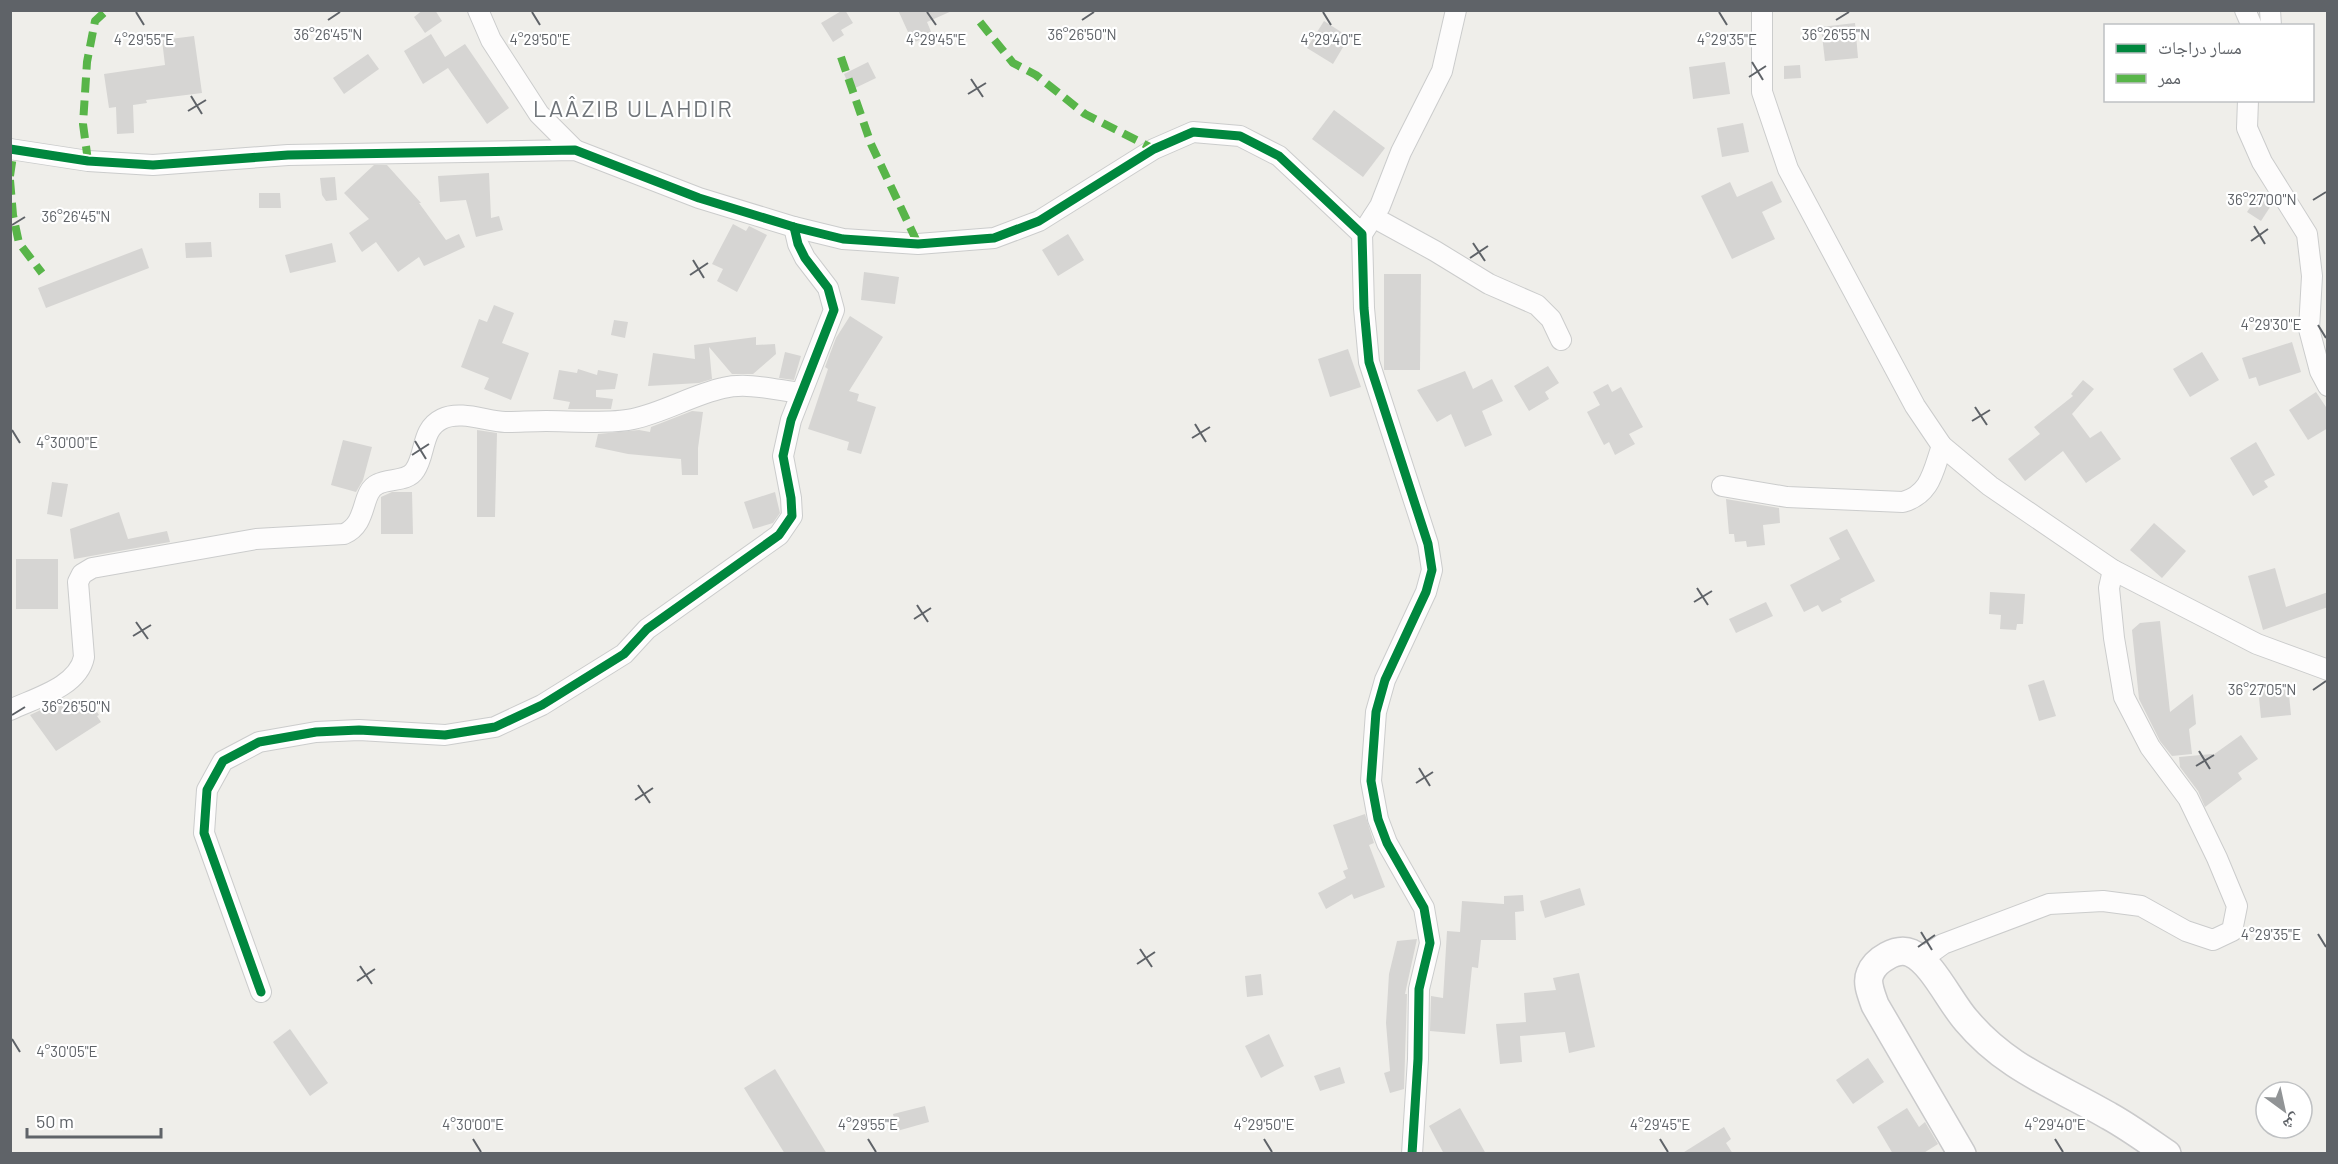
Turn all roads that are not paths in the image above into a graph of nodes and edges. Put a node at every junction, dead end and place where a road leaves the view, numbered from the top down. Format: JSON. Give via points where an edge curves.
{"nodes":[{"id":1,"x":478,"y":10,"type":"edge"},
{"id":2,"x":1456,"y":10,"type":"edge"},
{"id":3,"x":1762,"y":10,"type":"edge"},
{"id":4,"x":2245,"y":10,"type":"edge"},
{"id":5,"x":2251,"y":24,"type":"edge"},
{"id":6,"x":2248,"y":102,"type":"edge"},
{"id":7,"x":10,"y":148,"type":"edge"},
{"id":8,"x":575,"y":150,"type":"junction"},
{"id":9,"x":1367,"y":226,"type":"junction"},
{"id":10,"x":794,"y":227,"type":"junction"},
{"id":11,"x":1561,"y":340,"type":"dead end"},
{"id":12,"x":2328,"y":386,"type":"edge"},
{"id":13,"x":801,"y":393,"type":"junction"},
{"id":14,"x":1942,"y":446,"type":"junction"},
{"id":15,"x":1722,"y":486,"type":"dead end"},
{"id":16,"x":2113,"y":570,"type":"junction"},
{"id":17,"x":2328,"y":670,"type":"edge"},
{"id":18,"x":10,"y":710,"type":"edge"},
{"id":19,"x":1922,"y":959,"type":"junction"},
{"id":20,"x":261,"y":992,"type":"dead end"},
{"id":21,"x":1412,"y":1154,"type":"edge"},
{"id":22,"x":1962,"y":1154,"type":"edge"},
{"id":23,"x":2167,"y":1154,"type":"edge"}],
"edges":[{"from":1,"to":8,"type":"street","via":[[491,40],[539,114]]},
{"from":2,"to":9,"type":"street","via":[[1442,71]]},
{"from":3,"to":14,"type":"street","via":[[1762,92],[1788,170],[1915,406]]},
{"from":4,"to":5,"type":"street"},
{"from":6,"to":12,"type":"street","via":[[2247,128],[2262,162],[2307,234],[2312,276],[2309,328],[2319,371]]},
{"from":7,"to":8,"type":"street","via":[[88,161],[153,165],[288,155]]},
{"from":8,"to":10,"type":"street","via":[[699,198]]},
{"from":9,"to":10,"type":"street","via":[[1279,156],[1240,136],[1193,132],[1154,149],[1039,221],[994,238],[918,243],[843,239]]},
{"from":9,"to":11,"type":"street","via":[[1537,305],[1551,319]]},
{"from":9,"to":21,"type":"street","via":[[1364,308],[1369,362],[1428,544],[1432,570],[1426,592],[1385,680],[1376,712],[1371,782],[1387,843],[1424,908],[1430,943],[1419,989]]},
{"from":10,"to":13,"type":"street","via":[[805,258],[828,288],[834,310]]},
{"from":13,"to":18,"type":"street","via":[[726,387],[662,412],[629,420],[504,422],[456,416],[441,419],[428,432],[415,471],[405,478],[375,484],[359,523],[344,534],[256,539],[92,568],[82,574],[78,582],[82,664],[74,676],[53,690]]},
{"from":13,"to":20,"type":"street","via":[[783,456],[792,516],[779,535],[647,629],[624,654],[542,705],[495,727],[445,735],[316,732],[259,742],[223,761],[207,790],[204,833]]},
{"from":14,"to":15,"type":"street","via":[[1927,487],[1903,502],[1787,497]]},
{"from":14,"to":16,"type":"street","via":[[1990,486]]},
{"from":16,"to":17,"type":"street","via":[[2257,644]]},
{"from":16,"to":19,"type":"street","via":[[2109,588],[2124,697],[2150,747],[2188,798],[2217,858],[2237,906],[2232,931],[2213,940],[2186,931],[2141,906],[2103,901],[2049,904],[1943,944]]},
{"from":19,"to":22,"type":"main road","via":[[1902,951],[1893,953],[1870,974],[1869,986],[1875,1005]]},
{"from":19,"to":23,"type":"main road","via":[[1966,1020],[2008,1060],[2109,1116]]}]}
